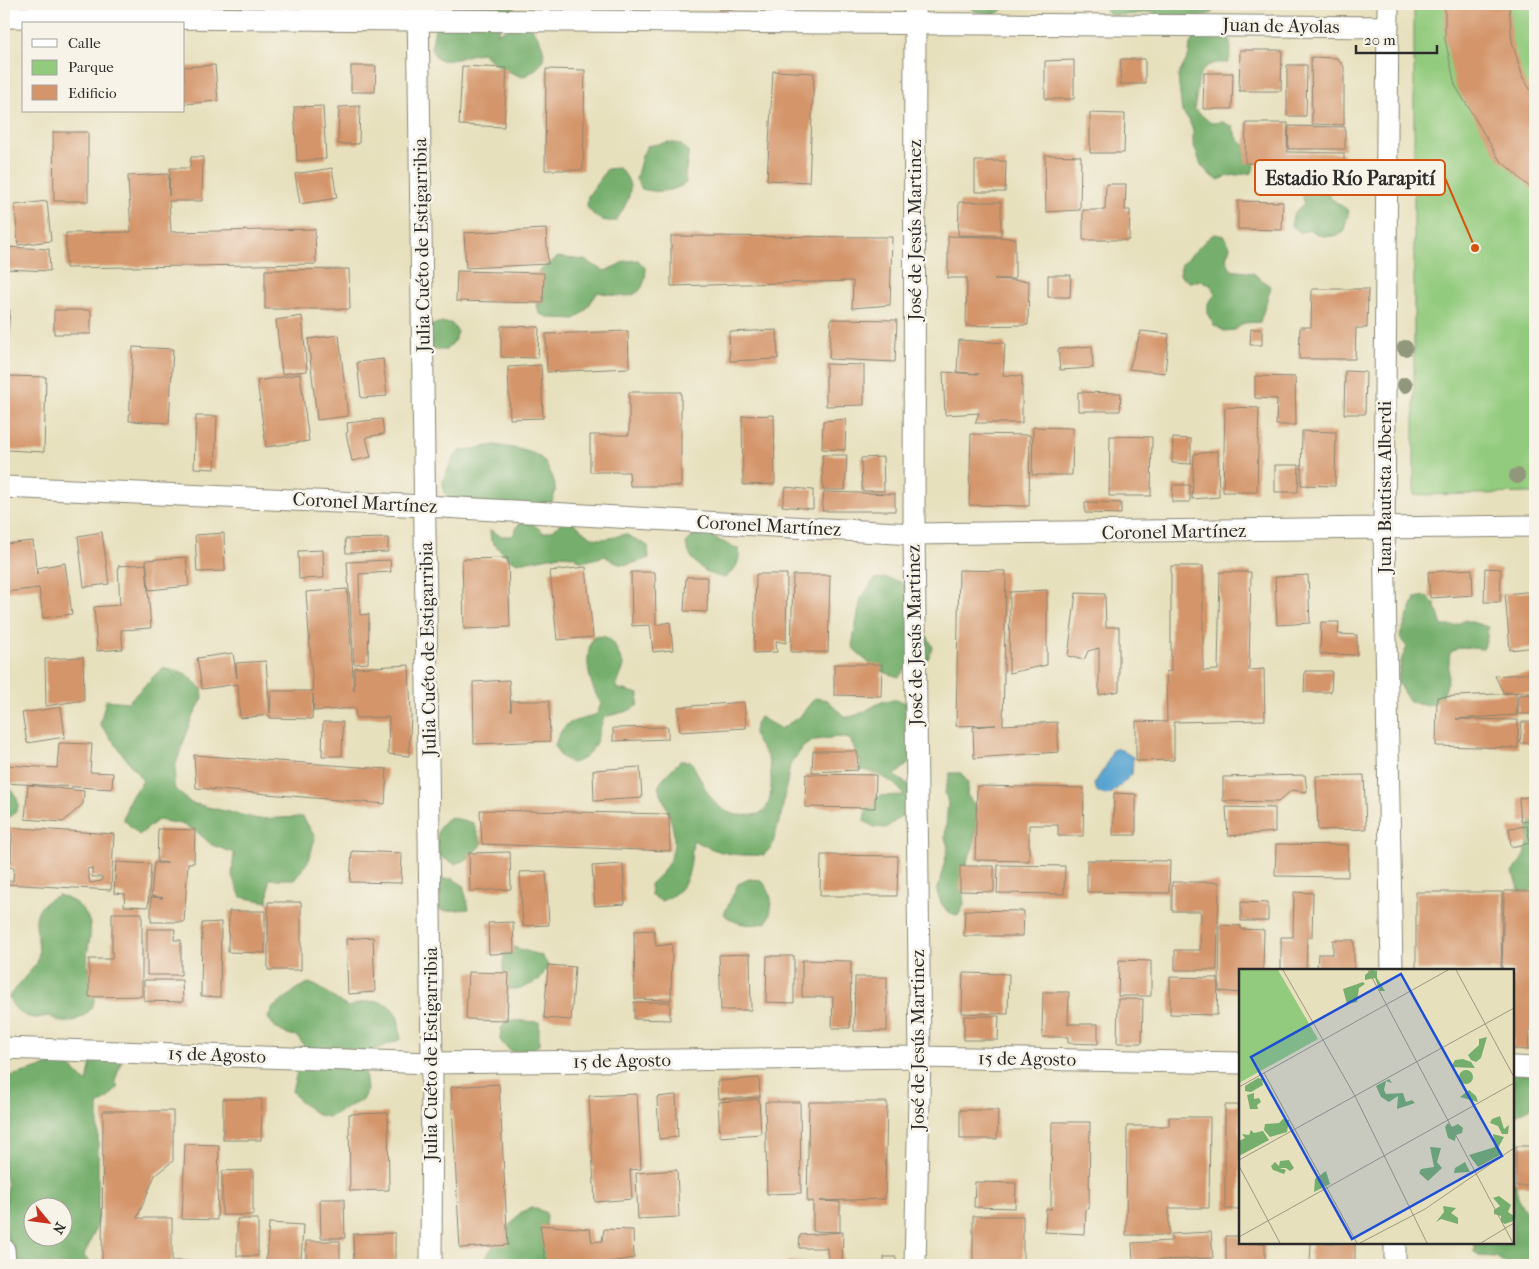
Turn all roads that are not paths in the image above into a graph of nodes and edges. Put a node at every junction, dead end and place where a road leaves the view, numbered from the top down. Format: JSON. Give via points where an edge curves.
{"nodes":[{"id":1,"x":1388,"y":4,"type":"edge"},
{"id":2,"x":418,"y":12,"type":"edge"},
{"id":3,"x":915,"y":13,"type":"edge"},
{"id":4,"x":4,"y":17,"type":"edge"},
{"id":5,"x":1388,"y":27,"type":"junction"},
{"id":6,"x":4,"y":486,"type":"edge"},
{"id":7,"x":426,"y":506,"type":"junction"},
{"id":8,"x":1535,"y":526,"type":"edge"},
{"id":9,"x":1384,"y":529,"type":"junction"},
{"id":10,"x":914,"y":534,"type":"junction"},
{"id":11,"x":1392,"y":969,"type":"edge"},
{"id":12,"x":4,"y":1048,"type":"edge"},
{"id":13,"x":920,"y":1057,"type":"junction"},
{"id":14,"x":432,"y":1063,"type":"junction"},
{"id":15,"x":1239,"y":1063,"type":"edge"},
{"id":16,"x":1514,"y":1067,"type":"edge"},
{"id":17,"x":1535,"y":1068,"type":"edge"},
{"id":18,"x":1395,"y":1244,"type":"edge"},
{"id":19,"x":4,"y":1249,"type":"edge"},
{"id":20,"x":5,"y":1265,"type":"edge"},
{"id":21,"x":431,"y":1265,"type":"edge"},
{"id":22,"x":915,"y":1265,"type":"edge"},
{"id":23,"x":1395,"y":1265,"type":"edge"}],
"edges":[{"from":1,"to":5,"type":"street","name":"Juan Bautista Alberdi"},
{"from":2,"to":3,"type":"street","name":"Juan de Ayolas"},
{"from":2,"to":4,"type":"street","name":"Juan de Ayolas"},
{"from":2,"to":7,"type":"street","name":"Julia Cuéto de Estigarribia"},
{"from":3,"to":5,"type":"street","name":"Juan de Ayolas"},
{"from":3,"to":10,"type":"street","name":"José de Jesús Martinez"},
{"from":5,"to":9,"type":"street","name":"Juan Bautista Alberdi"},
{"from":6,"to":7,"type":"street","name":"Coronel Martínez"},
{"from":7,"to":10,"type":"street","name":"Coronel Martínez"},
{"from":7,"to":14,"type":"street","name":"Julia Cuéto de Estigarribia"},
{"from":8,"to":9,"type":"street","name":"Coronel Martínez"},
{"from":9,"to":10,"type":"street","name":"Coronel Martínez"},
{"from":9,"to":11,"type":"street","name":"Juan Bautista Alberdi"},
{"from":10,"to":13,"type":"street","name":"José de Jesús Martinez"},
{"from":12,"to":14,"type":"street","name":"15 de Agosto"},
{"from":13,"to":14,"type":"street","name":"15 de Agosto"},
{"from":13,"to":15,"type":"street","name":"15 de Agosto"},
{"from":13,"to":22,"type":"street","name":"José de Jesús Martinez"},
{"from":14,"to":21,"type":"street","name":"Julia Cuéto de Estigarribia"},
{"from":16,"to":17,"type":"street"},
{"from":18,"to":23,"type":"street"},
{"from":19,"to":20,"type":"street"}]}
